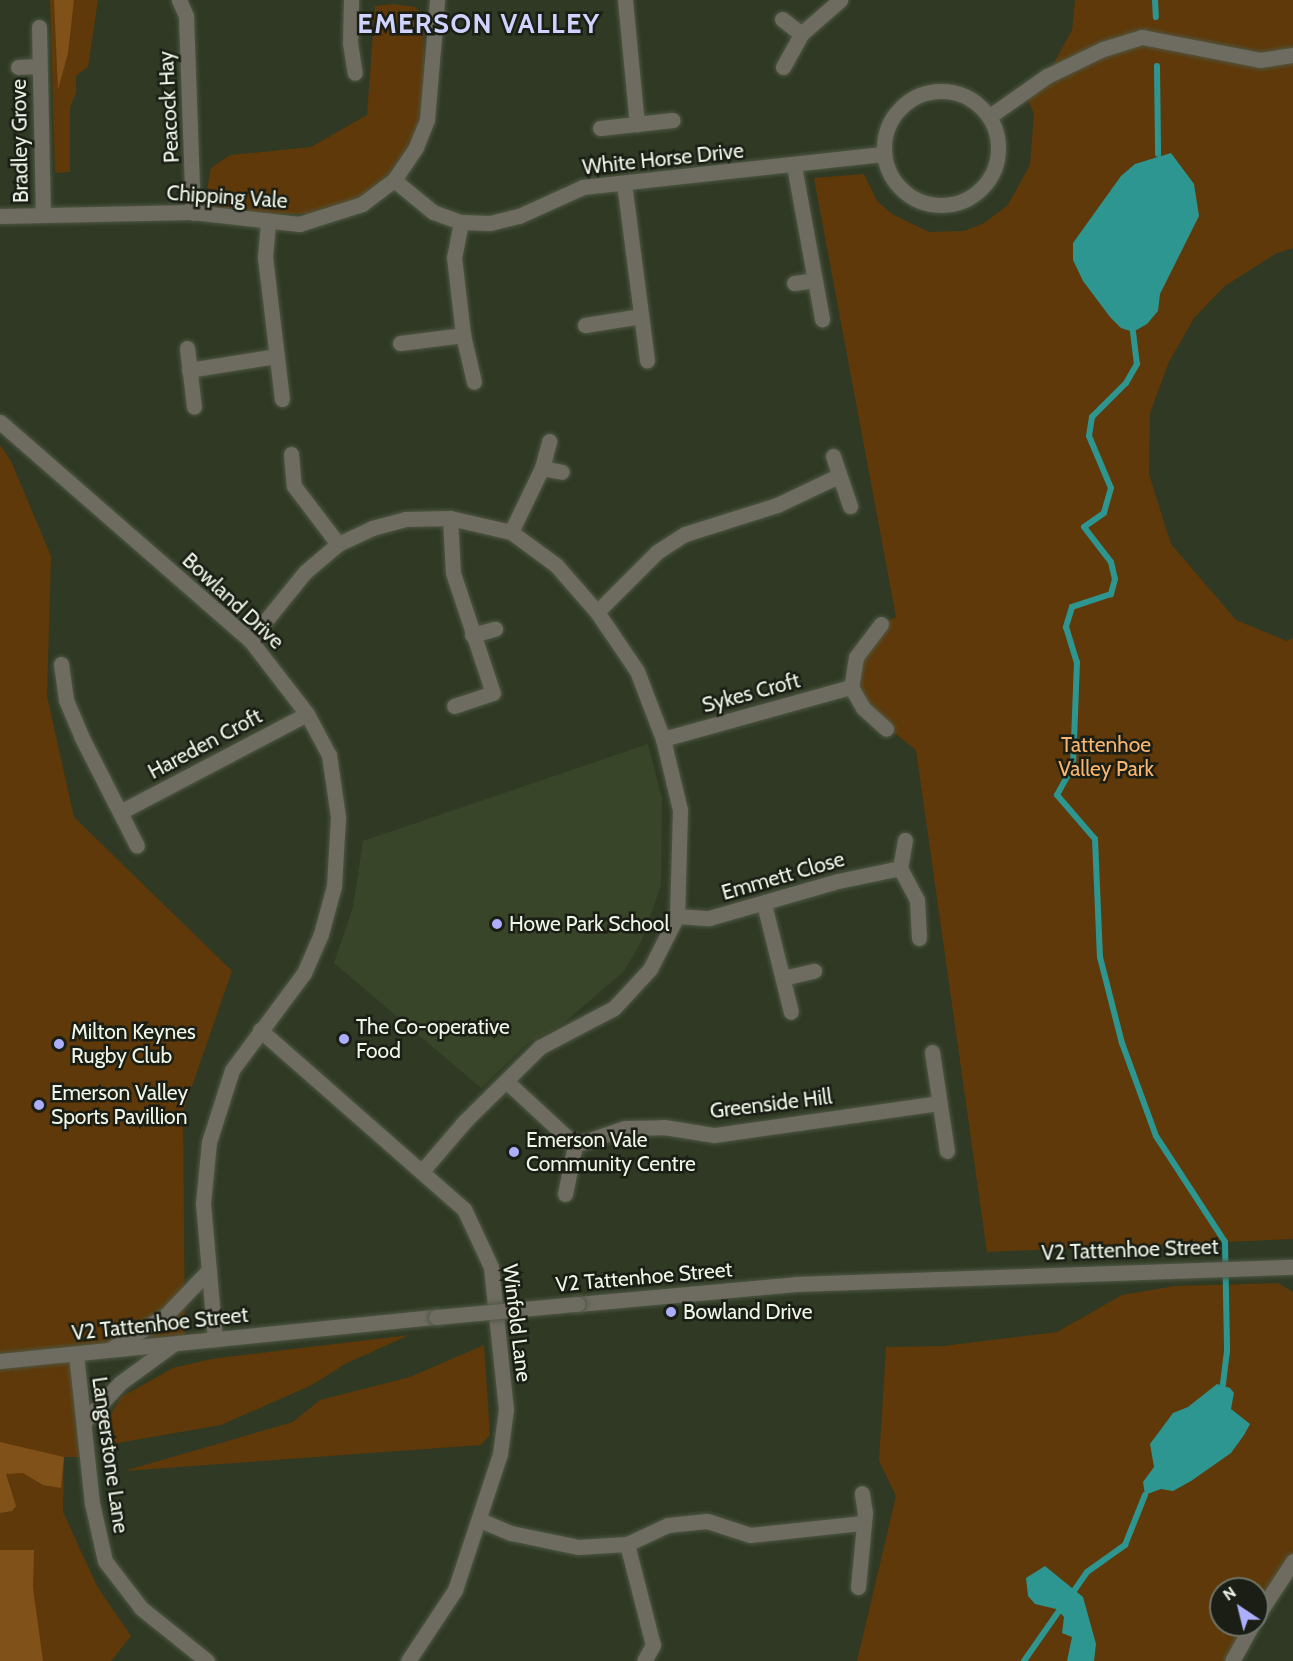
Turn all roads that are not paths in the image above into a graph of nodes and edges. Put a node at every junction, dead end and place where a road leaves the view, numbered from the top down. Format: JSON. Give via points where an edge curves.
{"nodes":[{"id":1,"x":179,"y":0,"type":"edge"},
{"id":2,"x":351,"y":0,"type":"edge"},
{"id":3,"x":437,"y":0,"type":"edge"},
{"id":4,"x":625,"y":0,"type":"edge"},
{"id":5,"x":840,"y":0,"type":"edge"},
{"id":6,"x":782,"y":20,"type":"dead end"},
{"id":7,"x":39,"y":27,"type":"dead end"},
{"id":8,"x":801,"y":34,"type":"junction"},
{"id":9,"x":1293,"y":55,"type":"edge"},
{"id":10,"x":39,"y":66,"type":"junction"},
{"id":11,"x":18,"y":67,"type":"dead end"},
{"id":12,"x":783,"y":67,"type":"dead end"},
{"id":13,"x":355,"y":73,"type":"dead end"},
{"id":14,"x":990,"y":116,"type":"junction"},
{"id":15,"x":673,"y":120,"type":"dead end"},
{"id":16,"x":637,"y":124,"type":"junction"},
{"id":17,"x":600,"y":128,"type":"dead end"},
{"id":18,"x":884,"y":154,"type":"junction"},
{"id":19,"x":795,"y":166,"type":"junction"},
{"id":20,"x":394,"y":180,"type":"junction"},
{"id":21,"x":624,"y":183,"type":"junction"},
{"id":22,"x":193,"y":213,"type":"junction"},
{"id":23,"x":43,"y":215,"type":"junction"},
{"id":24,"x":0,"y":216,"type":"edge"},
{"id":25,"x":461,"y":222,"type":"junction"},
{"id":26,"x":268,"y":223,"type":"junction"},
{"id":27,"x":815,"y":280,"type":"junction"},
{"id":28,"x":794,"y":283,"type":"dead end"},
{"id":29,"x":641,"y":316,"type":"junction"},
{"id":30,"x":822,"y":319,"type":"dead end"},
{"id":31,"x":585,"y":325,"type":"dead end"},
{"id":32,"x":463,"y":335,"type":"junction"},
{"id":33,"x":400,"y":343,"type":"dead end"},
{"id":34,"x":187,"y":348,"type":"dead end"},
{"id":35,"x":276,"y":356,"type":"junction"},
{"id":36,"x":647,"y":361,"type":"dead end"},
{"id":37,"x":189,"y":370,"type":"junction"},
{"id":38,"x":474,"y":382,"type":"dead end"},
{"id":39,"x":282,"y":399,"type":"dead end"},
{"id":40,"x":194,"y":407,"type":"dead end"},
{"id":41,"x":0,"y":422,"type":"edge"},
{"id":42,"x":549,"y":441,"type":"dead end"},
{"id":43,"x":291,"y":454,"type":"dead end"},
{"id":44,"x":833,"y":456,"type":"dead end"},
{"id":45,"x":542,"y":468,"type":"junction"},
{"id":46,"x":562,"y":472,"type":"dead end"},
{"id":47,"x":838,"y":476,"type":"junction"},
{"id":48,"x":850,"y":506,"type":"dead end"},
{"id":49,"x":450,"y":518,"type":"junction"},
{"id":50,"x":511,"y":532,"type":"junction"},
{"id":51,"x":338,"y":544,"type":"junction"},
{"id":52,"x":597,"y":612,"type":"junction"},
{"id":53,"x":881,"y":624,"type":"dead end"},
{"id":54,"x":495,"y":628,"type":"dead end"},
{"id":55,"x":472,"y":635,"type":"junction"},
{"id":56,"x":250,"y":640,"type":"junction"},
{"id":57,"x":61,"y":664,"type":"dead end"},
{"id":58,"x":851,"y":687,"type":"junction"},
{"id":59,"x":454,"y":706,"type":"dead end"},
{"id":60,"x":307,"y":714,"type":"junction"},
{"id":61,"x":886,"y":729,"type":"dead end"},
{"id":62,"x":663,"y":739,"type":"junction"},
{"id":63,"x":122,"y":812,"type":"junction"},
{"id":64,"x":905,"y":840,"type":"dead end"},
{"id":65,"x":137,"y":846,"type":"dead end"},
{"id":66,"x":900,"y":868,"type":"junction"},
{"id":67,"x":764,"y":904,"type":"junction"},
{"id":68,"x":677,"y":916,"type":"junction"},
{"id":69,"x":919,"y":938,"type":"dead end"},
{"id":70,"x":814,"y":971,"type":"dead end"},
{"id":71,"x":783,"y":978,"type":"junction"},
{"id":72,"x":791,"y":1012,"type":"dead end"},
{"id":73,"x":260,"y":1030,"type":"junction"},
{"id":74,"x":932,"y":1052,"type":"dead end"},
{"id":75,"x":506,"y":1080,"type":"junction"},
{"id":76,"x":938,"y":1103,"type":"junction"},
{"id":77,"x":574,"y":1144,"type":"junction"},
{"id":78,"x":947,"y":1151,"type":"dead end"},
{"id":79,"x":423,"y":1170,"type":"junction"},
{"id":80,"x":565,"y":1194,"type":"dead end"},
{"id":81,"x":1286,"y":1267,"type":"edge"},
{"id":82,"x":209,"y":1270,"type":"junction"},
{"id":83,"x":215,"y":1339,"type":"junction"},
{"id":84,"x":173,"y":1344,"type":"junction"},
{"id":85,"x":106,"y":1352,"type":"junction"},
{"id":86,"x":76,"y":1354,"type":"junction"},
{"id":87,"x":0,"y":1361,"type":"edge"},
{"id":88,"x":84,"y":1422,"type":"junction"},
{"id":89,"x":862,"y":1493,"type":"dead end"},
{"id":90,"x":480,"y":1520,"type":"junction"},
{"id":91,"x":863,"y":1522,"type":"junction"},
{"id":92,"x":627,"y":1544,"type":"junction"},
{"id":93,"x":1293,"y":1561,"type":"edge"},
{"id":94,"x":858,"y":1587,"type":"dead end"},
{"id":95,"x":1269,"y":1598,"type":"edge"},
{"id":96,"x":1245,"y":1637,"type":"edge"},
{"id":97,"x":207,"y":1661,"type":"edge"},
{"id":98,"x":408,"y":1661,"type":"edge"},
{"id":99,"x":644,"y":1661,"type":"edge"},
{"id":100,"x":1232,"y":1661,"type":"edge"}],
"edges":[{"from":1,"to":22,"type":"street","name":"Peacock Hay","via":[[186,16]]},
{"from":2,"to":13,"type":"street","via":[[350,43]]},
{"from":3,"to":20,"type":"street","name":"Chipping Vale","via":[[427,120],[416,147]]},
{"from":4,"to":16,"type":"street"},
{"from":5,"to":8,"type":"street"},
{"from":6,"to":8,"type":"street"},
{"from":7,"to":10,"type":"street","name":"Bradley Grove"},
{"from":8,"to":12,"type":"street"},
{"from":9,"to":14,"type":"street","via":[[1260,60],[1142,37],[1103,49],[1047,76]]},
{"from":10,"to":11,"type":"street","name":"Bradley Grove"},
{"from":10,"to":23,"type":"street","name":"Bradley Grove"},
{"from":14,"to":18,"type":"street","via":[[977,102],[960,93],[922,93],[892,117],[885,135]]},
{"from":14,"to":18,"type":"street","via":[[999,152],[995,170],[985,186],[952,204],[933,205],[900,188],[889,173]]},
{"from":15,"to":16,"type":"street"},
{"from":16,"to":17,"type":"street"},
{"from":18,"to":19,"type":"street","name":"White Horse Drive"},
{"from":19,"to":21,"type":"street","name":"White Horse Drive"},
{"from":19,"to":27,"type":"street"},
{"from":20,"to":25,"type":"street","name":"White Horse Drive","via":[[433,212]]},
{"from":20,"to":26,"type":"street","name":"Chipping Vale","via":[[362,204],[324,218],[299,224]]},
{"from":21,"to":25,"type":"street","name":"White Horse Drive","via":[[563,193],[519,216],[490,223]]},
{"from":21,"to":29,"type":"street"},
{"from":22,"to":23,"type":"street","name":"Chipping Vale"},
{"from":22,"to":26,"type":"street","name":"Chipping Vale"},
{"from":23,"to":24,"type":"street","name":"Chipping Vale"},
{"from":25,"to":32,"type":"street","via":[[454,257]]},
{"from":26,"to":35,"type":"street","via":[[265,257]]},
{"from":27,"to":28,"type":"street"},
{"from":27,"to":30,"type":"street"},
{"from":29,"to":31,"type":"street"},
{"from":29,"to":36,"type":"street"},
{"from":32,"to":33,"type":"street"},
{"from":32,"to":38,"type":"street"},
{"from":34,"to":37,"type":"street"},
{"from":35,"to":37,"type":"street"},
{"from":35,"to":39,"type":"street"},
{"from":37,"to":40,"type":"street"},
{"from":41,"to":56,"type":"street","name":"Bowland Drive"},
{"from":42,"to":45,"type":"street"},
{"from":43,"to":51,"type":"street","via":[[294,486]]},
{"from":44,"to":47,"type":"street"},
{"from":45,"to":46,"type":"street"},
{"from":45,"to":50,"type":"street"},
{"from":47,"to":48,"type":"street"},
{"from":47,"to":52,"type":"street","via":[[777,505],[685,534],[657,552]]},
{"from":49,"to":50,"type":"street"},
{"from":49,"to":51,"type":"street","via":[[405,519]]},
{"from":49,"to":55,"type":"street","via":[[453,573]]},
{"from":50,"to":52,"type":"street","via":[[556,565]]},
{"from":51,"to":56,"type":"street","via":[[305,572]]},
{"from":52,"to":62,"type":"street","via":[[637,670]]},
{"from":53,"to":58,"type":"street","via":[[856,657]]},
{"from":54,"to":55,"type":"street"},
{"from":55,"to":59,"type":"street","via":[[493,693]]},
{"from":56,"to":60,"type":"street","name":"Bowland Drive"},
{"from":57,"to":63,"type":"street","via":[[66,700]]},
{"from":58,"to":61,"type":"street","via":[[863,708]]},
{"from":58,"to":62,"type":"street","name":"Sykes Croft"},
{"from":60,"to":63,"type":"street","name":"Hareden Croft"},
{"from":60,"to":73,"type":"street","name":"Bowland Drive","via":[[329,755],[338,817],[334,886],[321,934],[304,973]]},
{"from":62,"to":68,"type":"street","via":[[680,810]]},
{"from":63,"to":65,"type":"street"},
{"from":64,"to":66,"type":"street"},
{"from":66,"to":67,"type":"street","name":"Emmett Close","via":[[838,881]]},
{"from":66,"to":69,"type":"street","via":[[917,900]]},
{"from":67,"to":68,"type":"street","name":"Emmett Close","via":[[709,918]]},
{"from":67,"to":71,"type":"street"},
{"from":68,"to":75,"type":"street","via":[[650,969],[614,1008],[540,1047]]},
{"from":70,"to":71,"type":"street"},
{"from":71,"to":72,"type":"street"},
{"from":73,"to":79,"type":"street","name":"Winfold Lane"},
{"from":73,"to":82,"type":"street","name":"Bowland Drive","via":[[232,1070],[208,1142],[203,1203]]},
{"from":74,"to":76,"type":"street"},
{"from":75,"to":77,"type":"street"},
{"from":75,"to":79,"type":"street"},
{"from":76,"to":77,"type":"street","name":"Greenside Hill","via":[[714,1136],[664,1127],[625,1128]]},
{"from":76,"to":78,"type":"street"},
{"from":77,"to":80,"type":"street"},
{"from":79,"to":90,"type":"street","name":"Winfold Lane","via":[[464,1209],[491,1267],[506,1409],[500,1454]]},
{"from":81,"to":83,"type":"street","name":"V2 Tattenhoe Street","bridge":true,"via":[[796,1284]]},
{"from":82,"to":83,"type":"street","name":"Bowland Drive"},
{"from":82,"to":85,"type":"street","via":[[166,1315]]},
{"from":83,"to":84,"type":"street","name":"V2 Tattenhoe Street"},
{"from":84,"to":85,"type":"street","name":"V2 Tattenhoe Street"},
{"from":84,"to":88,"type":"street","via":[[120,1383]]},
{"from":85,"to":86,"type":"street","name":"V2 Tattenhoe Street"},
{"from":86,"to":87,"type":"street","name":"V2 Tattenhoe Street"},
{"from":86,"to":88,"type":"street","name":"Langerstone Lane"},
{"from":88,"to":97,"type":"street","name":"Langerstone Lane","via":[[92,1503],[105,1561],[141,1608]]},
{"from":89,"to":91,"type":"street"},
{"from":90,"to":92,"type":"street","via":[[512,1533],[578,1547]]},
{"from":90,"to":98,"type":"street","name":"Winfold Lane","via":[[455,1590]]},
{"from":91,"to":92,"type":"street","via":[[750,1535],[707,1521],[668,1525]]},
{"from":91,"to":94,"type":"street"},
{"from":92,"to":99,"type":"street","via":[[653,1645]]},
{"from":93,"to":95,"type":"street"},
{"from":96,"to":100,"type":"street"}]}
